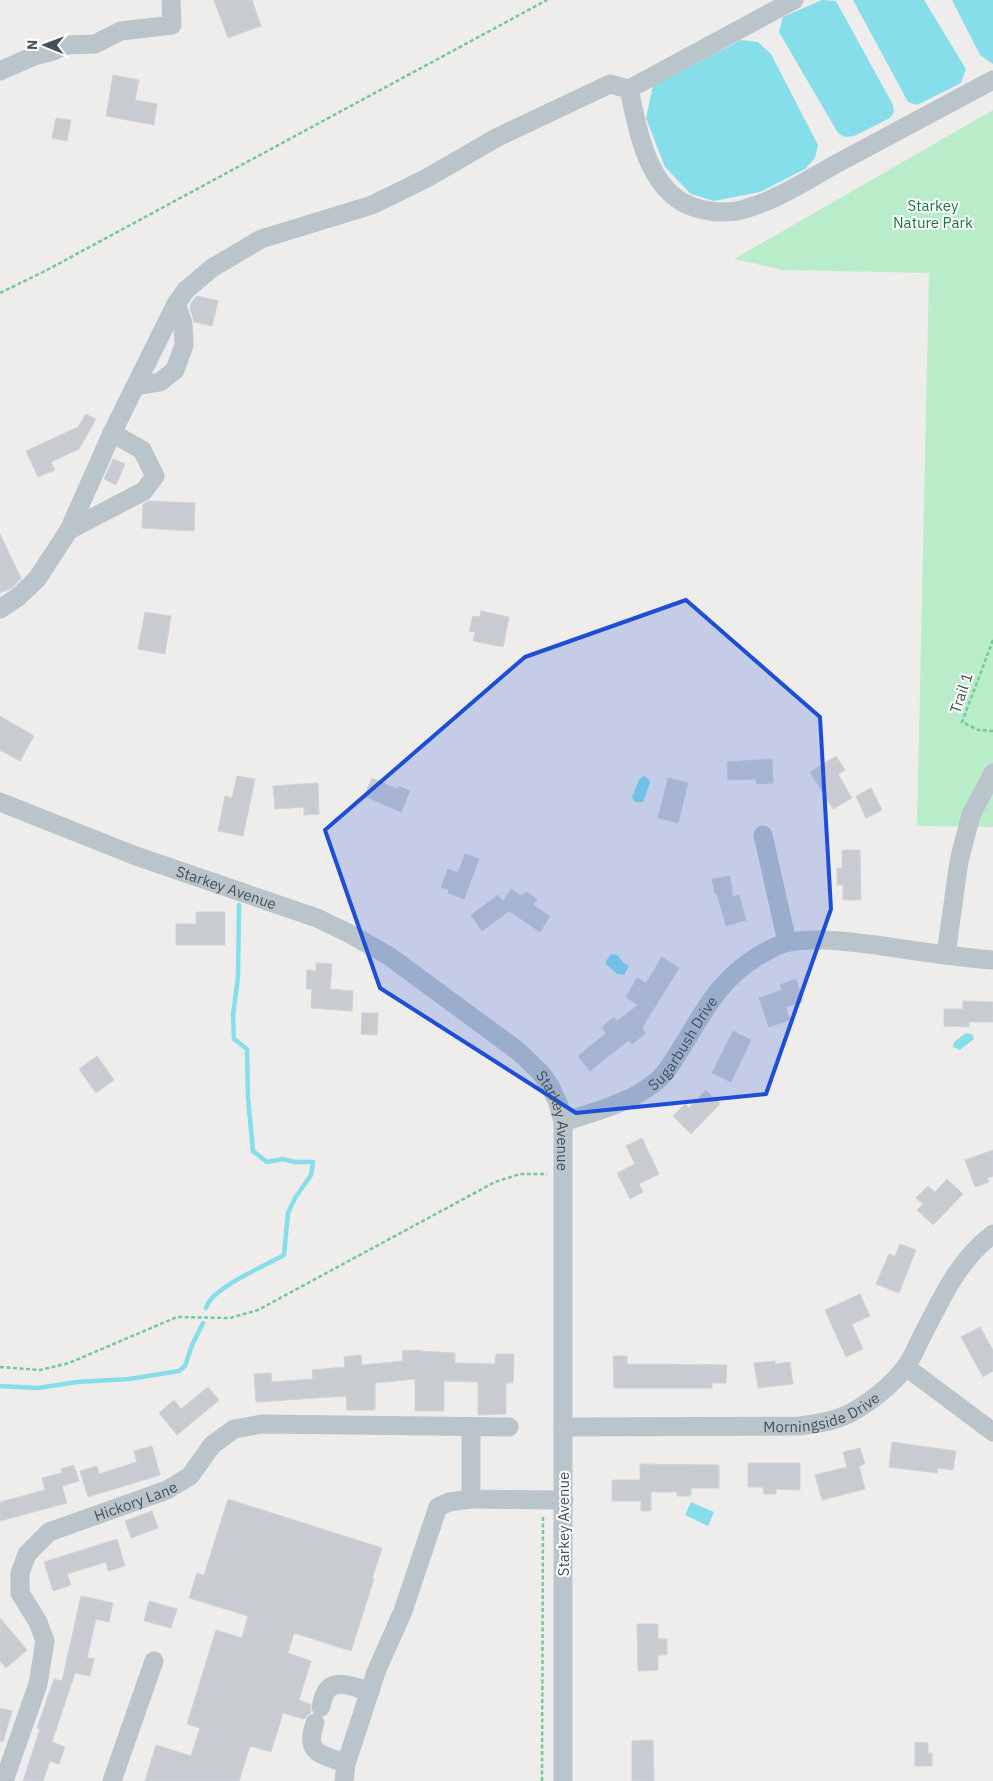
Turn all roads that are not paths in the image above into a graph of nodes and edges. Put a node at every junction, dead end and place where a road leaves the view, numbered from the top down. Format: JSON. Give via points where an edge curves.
{"nodes":[{"id":1,"x":171,"y":0,"type":"edge"},
{"id":2,"x":794,"y":0,"type":"edge"},
{"id":3,"x":0,"y":71,"type":"edge"},
{"id":4,"x":993,"y":80,"type":"edge"},
{"id":5,"x":629,"y":89,"type":"junction"},
{"id":6,"x":176,"y":304,"type":"junction"},
{"id":7,"x":136,"y":386,"type":"junction"},
{"id":8,"x":112,"y":433,"type":"junction"},
{"id":9,"x":69,"y":530,"type":"junction"},
{"id":10,"x":0,"y":609,"type":"edge"},
{"id":11,"x":993,"y":773,"type":"edge"},
{"id":12,"x":0,"y":802,"type":"edge"},
{"id":13,"x":763,"y":836,"type":"dead end"},
{"id":14,"x":787,"y":942,"type":"junction"},
{"id":15,"x":946,"y":955,"type":"junction"},
{"id":16,"x":993,"y":960,"type":"edge"},
{"id":17,"x":563,"y":1122,"type":"junction"},
{"id":18,"x":993,"y":1234,"type":"edge"},
{"id":19,"x":906,"y":1366,"type":"junction"},
{"id":20,"x":563,"y":1426,"type":"junction"},
{"id":21,"x":471,"y":1427,"type":"junction"},
{"id":22,"x":509,"y":1427,"type":"dead end"},
{"id":23,"x":993,"y":1432,"type":"edge"},
{"id":24,"x":471,"y":1499,"type":"junction"},
{"id":25,"x":555,"y":1500,"type":"junction"},
{"id":26,"x":154,"y":1661,"type":"dead end"},
{"id":27,"x":370,"y":1692,"type":"junction"},
{"id":28,"x":345,"y":1772,"type":"edge"},
{"id":29,"x":4,"y":1781,"type":"edge"},
{"id":30,"x":112,"y":1781,"type":"edge"},
{"id":31,"x":564,"y":1781,"type":"edge"}],
"edges":[{"from":1,"to":3,"type":"street","via":[[172,25],[121,31],[94,44],[66,45]]},
{"from":2,"to":5,"type":"street"},
{"from":4,"to":5,"type":"street","via":[[781,194],[744,210],[726,212],[682,202],[664,187],[649,162],[637,130]]},
{"from":5,"to":6,"type":"street","via":[[610,84],[496,138],[372,205],[261,239],[212,268],[186,290]]},
{"from":6,"to":7,"type":"street"},
{"from":6,"to":7,"type":"street","via":[[183,323],[184,346],[176,370],[160,382]]},
{"from":7,"to":8,"type":"street"},
{"from":8,"to":9,"type":"street"},
{"from":8,"to":9,"type":"street","via":[[142,450],[155,476],[144,491]]},
{"from":9,"to":10,"type":"street","via":[[37,579],[18,598]]},
{"from":11,"to":15,"type":"street","via":[[971,815],[960,861]]},
{"from":12,"to":17,"type":"street","name":"Starkey Avenue","via":[[136,856],[317,918],[389,956],[518,1051],[550,1086]]},
{"from":13,"to":14,"type":"street"},
{"from":14,"to":15,"type":"street","name":"Sugarbush Drive","via":[[847,942]]},
{"from":14,"to":17,"type":"street","name":"Sugarbush Drive","via":[[746,963],[728,978],[672,1062],[646,1091],[623,1103]]},
{"from":15,"to":16,"type":"street","name":"Sugarbush Drive"},
{"from":17,"to":20,"type":"street","name":"Starkey Avenue"},
{"from":18,"to":19,"type":"street","name":"Morningside Drive","via":[[978,1245],[962,1264]]},
{"from":19,"to":20,"type":"street","name":"Morningside Drive","via":[[862,1406],[845,1416],[807,1425]]},
{"from":19,"to":23,"type":"street"},
{"from":20,"to":25,"type":"street","name":"Starkey Avenue"},
{"from":21,"to":22,"type":"street","name":"Hickory Lane"},
{"from":21,"to":24,"type":"street"},
{"from":21,"to":29,"type":"street","name":"Hickory Lane","via":[[262,1424],[234,1429],[212,1445],[190,1476],[168,1490],[49,1532],[27,1554],[20,1572],[20,1594],[38,1622],[45,1641],[38,1684]]},
{"from":24,"to":25,"type":"street"},
{"from":24,"to":27,"type":"street","via":[[438,1507],[403,1611]]},
{"from":25,"to":31,"type":"street","name":"Starkey Avenue"},
{"from":26,"to":30,"type":"street"},
{"from":27,"to":28,"type":"street"},
{"from":27,"to":28,"type":"street","via":[[341,1684],[331,1686],[311,1736],[314,1751]]}]}
